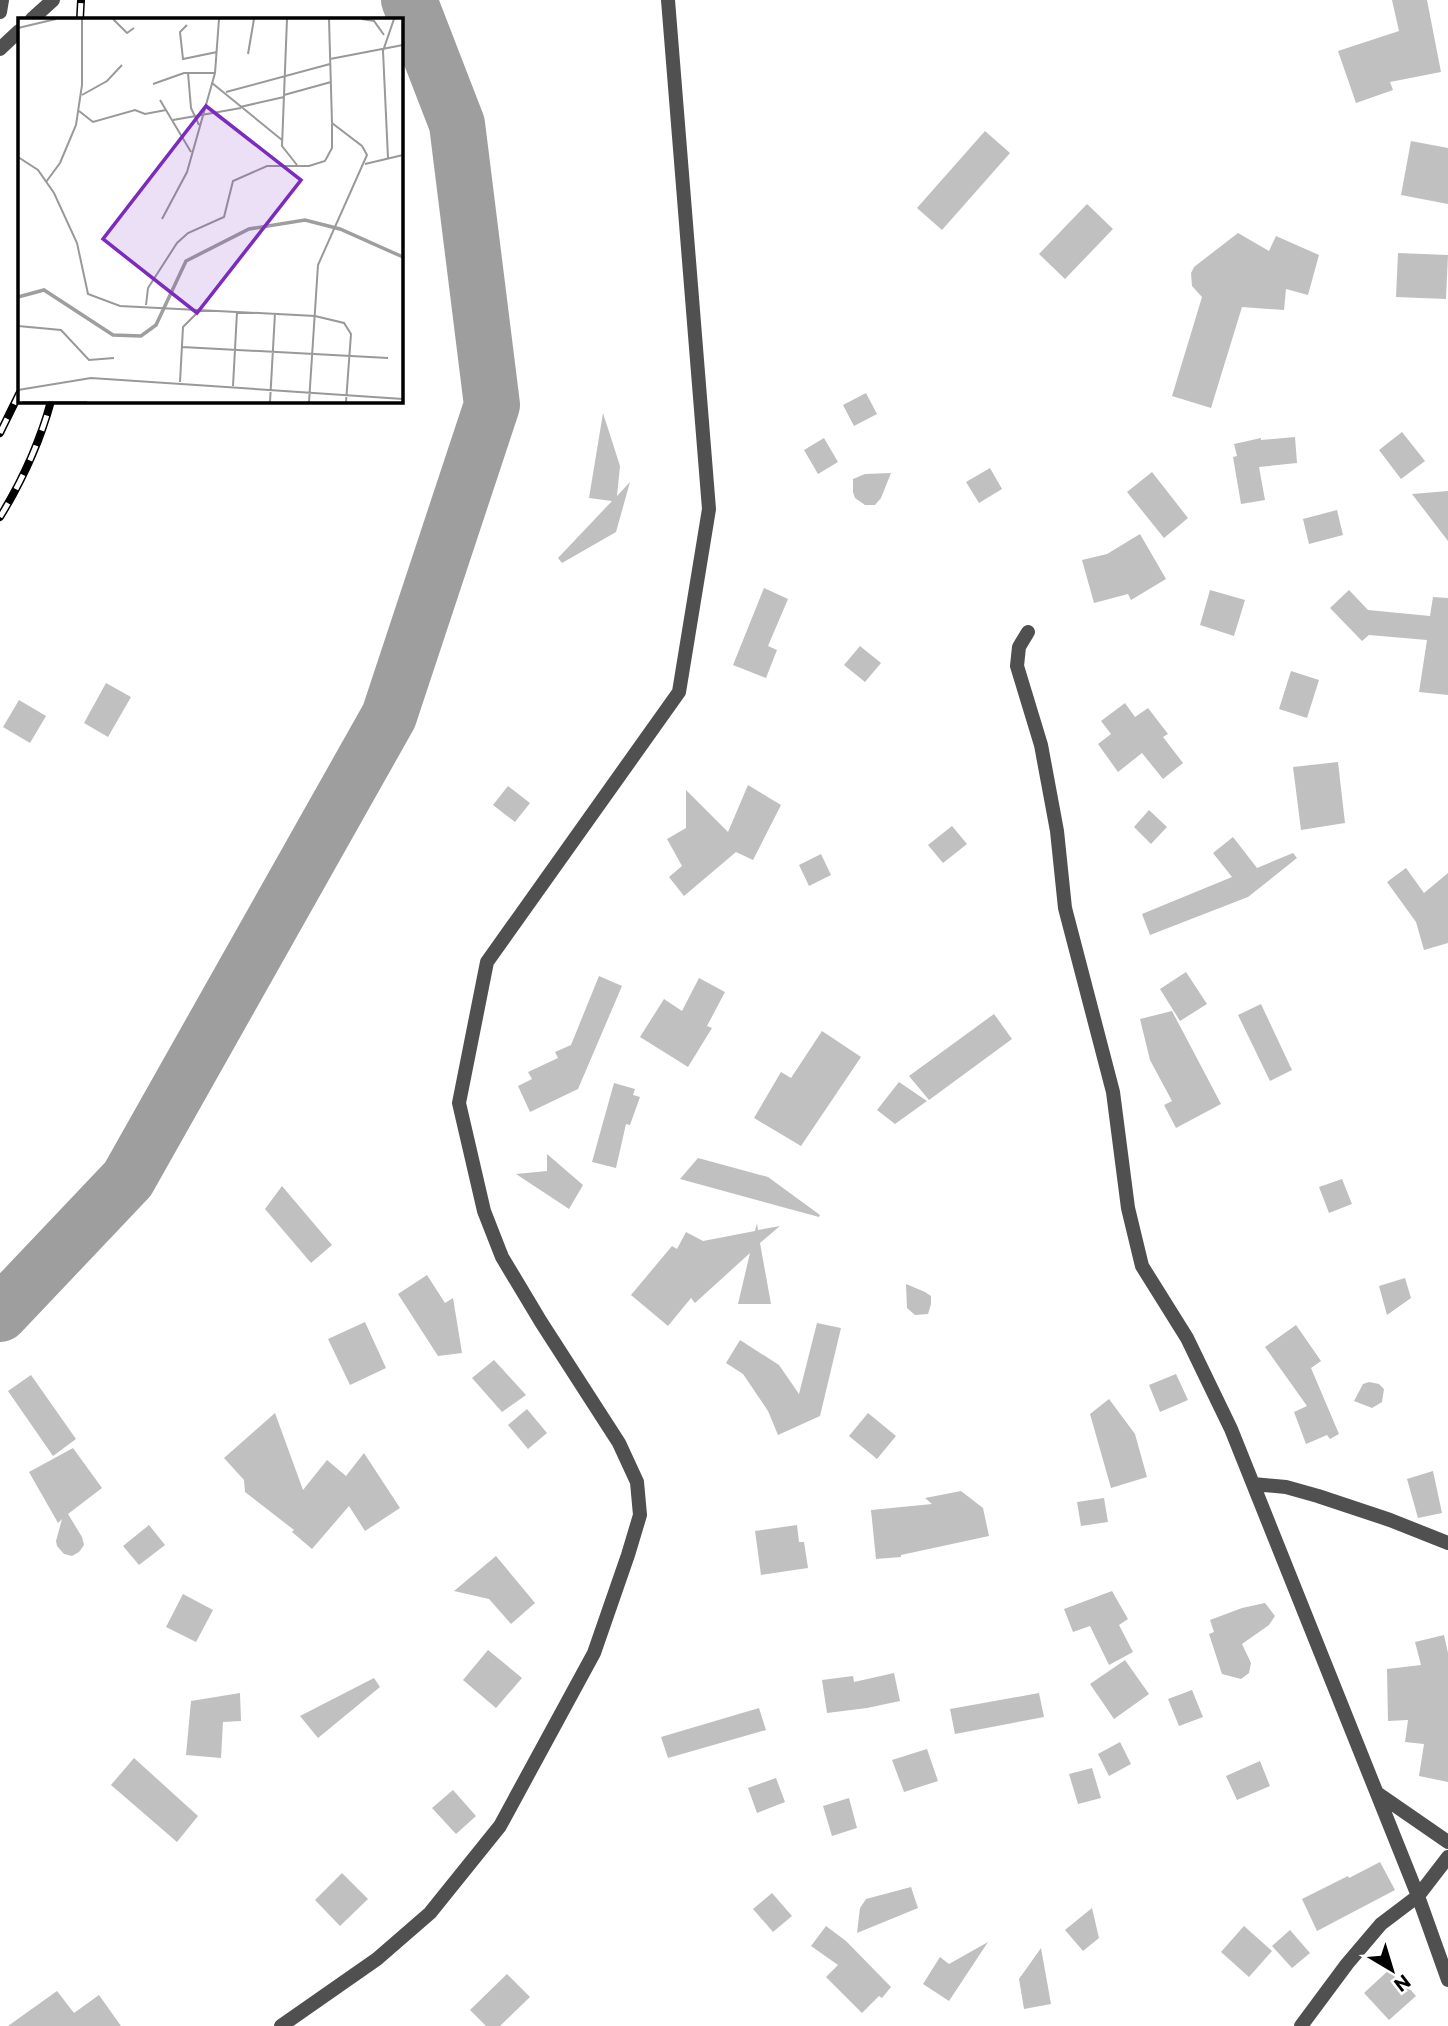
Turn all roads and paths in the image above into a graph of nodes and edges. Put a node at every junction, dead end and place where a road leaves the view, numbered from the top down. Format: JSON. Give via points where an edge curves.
{"nodes":[{"id":1,"x":2,"y":0,"type":"edge"},
{"id":2,"x":53,"y":0,"type":"edge"},
{"id":3,"x":668,"y":0,"type":"edge"},
{"id":4,"x":0,"y":12,"type":"edge"},
{"id":5,"x":33,"y":18,"type":"edge"},
{"id":6,"x":18,"y":32,"type":"edge"},
{"id":7,"x":0,"y":49,"type":"edge"},
{"id":8,"x":1028,"y":632,"type":"dead end"},
{"id":9,"x":1253,"y":1484,"type":"junction"},
{"id":10,"x":1448,"y":1543,"type":"edge"},
{"id":11,"x":1376,"y":1792,"type":"junction"},
{"id":12,"x":1448,"y":1842,"type":"edge"},
{"id":13,"x":1448,"y":1857,"type":"edge"},
{"id":14,"x":1418,"y":1896,"type":"junction"},
{"id":15,"x":1448,"y":1980,"type":"edge"},
{"id":16,"x":281,"y":2026,"type":"edge"},
{"id":17,"x":1301,"y":2026,"type":"edge"}],
"edges":[{"from":1,"to":4,"type":"street"},
{"from":2,"to":5,"type":"street"},
{"from":3,"to":16,"type":"street","via":[[709,509],[680,692],[487,962],[459,1103],[484,1211],[502,1257],[619,1443],[637,1482],[640,1515],[594,1653],[500,1826],[430,1913],[377,1959]]},
{"from":6,"to":7,"type":"street"},
{"from":8,"to":9,"type":"street","via":[[1019,647],[1017,666],[1041,745],[1065,908],[1113,1092],[1128,1208],[1142,1266],[1187,1338]]},
{"from":9,"to":10,"type":"street","via":[[1318,1496]]},
{"from":9,"to":11,"type":"street"},
{"from":11,"to":12,"type":"street"},
{"from":11,"to":14,"type":"street"},
{"from":13,"to":14,"type":"street"},
{"from":14,"to":15,"type":"street"},
{"from":14,"to":17,"type":"street","via":[[1381,1924]]}]}
